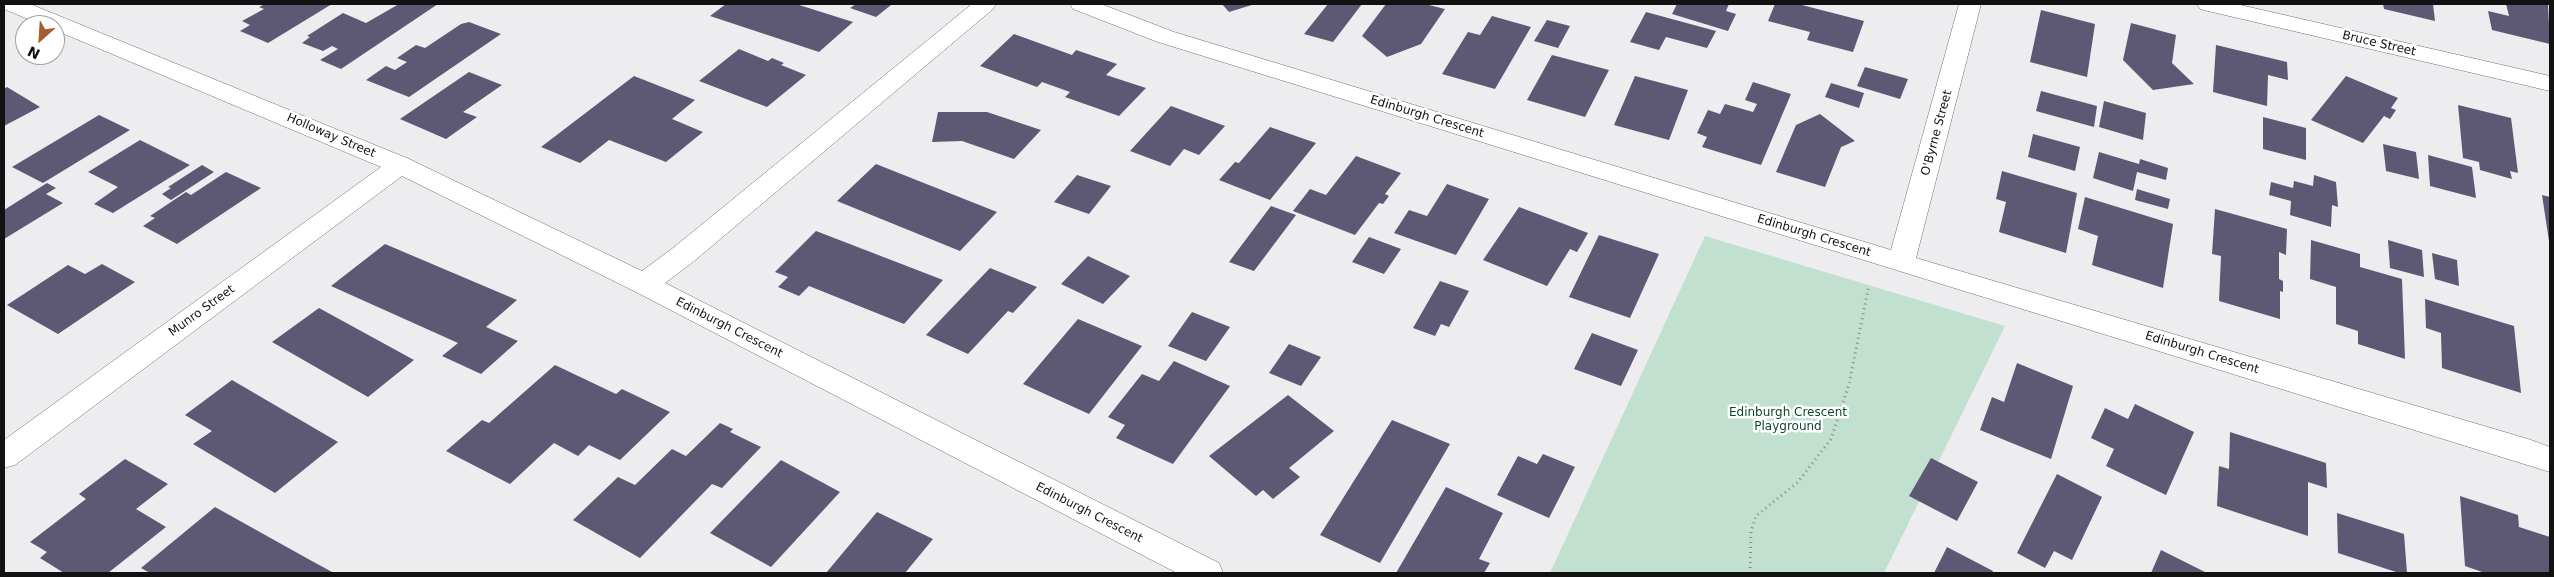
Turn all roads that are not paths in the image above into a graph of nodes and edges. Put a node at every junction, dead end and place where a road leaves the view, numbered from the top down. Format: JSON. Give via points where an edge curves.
{"nodes":[{"id":1,"x":11,"y":4,"type":"edge"},
{"id":2,"x":985,"y":4,"type":"edge"},
{"id":3,"x":1081,"y":4,"type":"edge"},
{"id":4,"x":1970,"y":4,"type":"edge"},
{"id":5,"x":2208,"y":4,"type":"edge"},
{"id":6,"x":2550,"y":84,"type":"edge"},
{"id":7,"x":400,"y":165,"type":"junction"},
{"id":8,"x":1901,"y":262,"type":"junction"},
{"id":9,"x":644,"y":284,"type":"junction"},
{"id":10,"x":4,"y":456,"type":"edge"},
{"id":11,"x":2550,"y":460,"type":"edge"},
{"id":12,"x":1207,"y":573,"type":"edge"}],
"edges":[{"from":1,"to":7,"type":"street","name":"Holloway Street"},
{"from":2,"to":9,"type":"street"},
{"from":3,"to":8,"type":"street","name":"Edinburgh Crescent","via":[[1176,40]]},
{"from":4,"to":8,"type":"street","name":"O'Byrne Street"},
{"from":5,"to":6,"type":"street","name":"Bruce Street"},
{"from":7,"to":9,"type":"street","name":"Holloway Street"},
{"from":7,"to":10,"type":"street","name":"Munro Street"},
{"from":8,"to":11,"type":"street","name":"Edinburgh Crescent"},
{"from":9,"to":12,"type":"street","name":"Edinburgh Crescent"}]}
